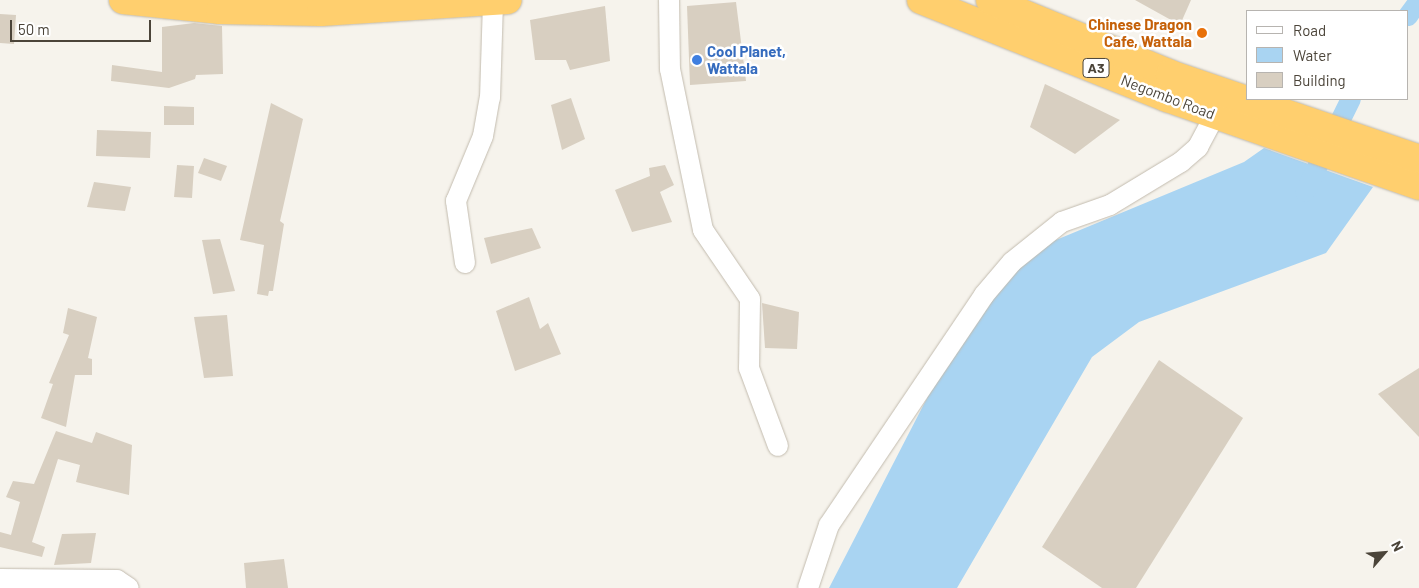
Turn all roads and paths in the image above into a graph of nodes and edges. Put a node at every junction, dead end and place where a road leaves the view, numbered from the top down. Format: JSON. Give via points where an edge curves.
{"nodes":[{"id":1,"x":123,"y":0,"type":"edge"},
{"id":2,"x":669,"y":0,"type":"edge"},
{"id":3,"x":921,"y":0,"type":"edge"},
{"id":4,"x":990,"y":0,"type":"edge"},
{"id":5,"x":500,"y":1,"type":"edge"},
{"id":6,"x":951,"y":5,"type":"edge"},
{"id":7,"x":1215,"y":115,"type":"junction"},
{"id":8,"x":1275,"y":123,"type":"junction"},
{"id":9,"x":1414,"y":171,"type":"edge"},
{"id":10,"x":465,"y":263,"type":"dead end"},
{"id":11,"x":778,"y":446,"type":"dead end"},
{"id":12,"x":0,"y":579,"type":"edge"},
{"id":13,"x":129,"y":588,"type":"edge"},
{"id":14,"x":808,"y":588,"type":"edge"}],
"edges":[{"from":1,"to":5,"type":"highway","via":[[220,10],[321,12]]},
{"from":2,"to":11,"type":"street","via":[[670,69],[702,230],[750,299],[749,368]]},
{"from":3,"to":6,"type":"highway","name":"Negombo Road","number":"A3"},
{"from":4,"to":8,"type":"highway","name":"Negombo Road","number":"A3","via":[[1170,74]]},
{"from":5,"to":10,"type":"street","via":[[494,70],[483,136],[456,201]]},
{"from":6,"to":7,"type":"highway","name":"Negombo Road","number":"A3"},
{"from":7,"to":8,"type":"highway","name":"Negombo Road","number":"A3"},
{"from":7,"to":14,"type":"street","via":[[1198,147],[1181,162],[1110,205],[1062,222],[1012,262],[984,295],[829,525]]},
{"from":8,"to":9,"type":"highway","name":"Negombo Road","number":"A3"},
{"from":12,"to":13,"type":"street","via":[[117,580]]}]}
